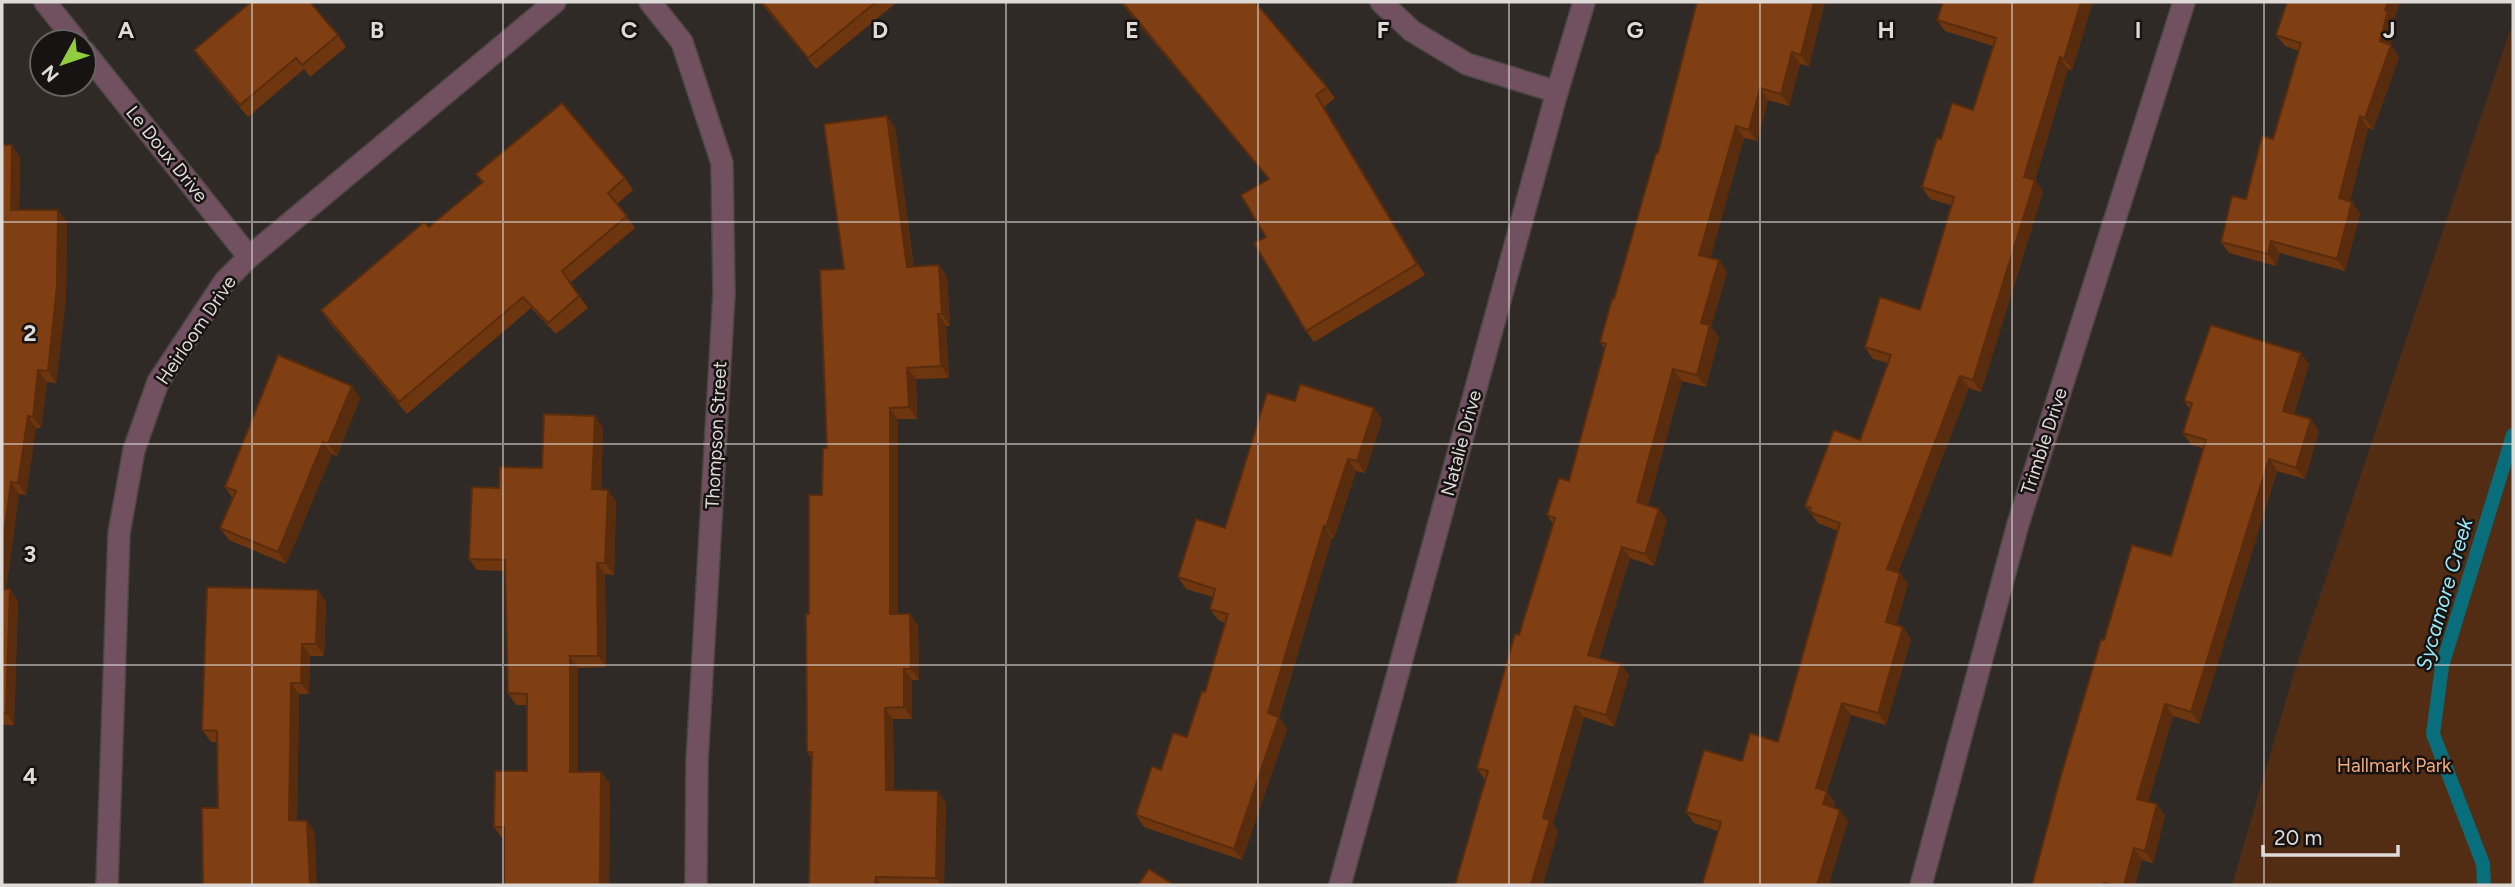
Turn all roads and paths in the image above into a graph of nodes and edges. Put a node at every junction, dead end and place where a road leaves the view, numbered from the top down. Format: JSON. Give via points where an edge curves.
{"nodes":[{"id":1,"x":45,"y":2,"type":"edge"},
{"id":2,"x":555,"y":2,"type":"edge"},
{"id":3,"x":650,"y":2,"type":"edge"},
{"id":4,"x":1381,"y":2,"type":"edge"},
{"id":5,"x":1584,"y":2,"type":"edge"},
{"id":6,"x":2184,"y":2,"type":"edge"},
{"id":7,"x":66,"y":28,"type":"edge"},
{"id":8,"x":98,"y":68,"type":"edge"},
{"id":9,"x":1557,"y":92,"type":"junction"},
{"id":10,"x":249,"y":257,"type":"junction"},
{"id":11,"x":107,"y":885,"type":"edge"},
{"id":12,"x":696,"y":885,"type":"edge"},
{"id":13,"x":1340,"y":885,"type":"edge"},
{"id":14,"x":1921,"y":885,"type":"edge"}],
"edges":[{"from":1,"to":7,"type":"street"},
{"from":2,"to":10,"type":"street","name":"Heirloom Drive"},
{"from":3,"to":12,"type":"street","name":"Thompson Street","via":[[682,42],[722,163],[724,294],[697,761]]},
{"from":4,"to":9,"type":"street","via":[[1412,31],[1467,64]]},
{"from":5,"to":9,"type":"street","name":"Natalie Drive"},
{"from":6,"to":14,"type":"street","name":"Trimble Drive","via":[[2018,524]]},
{"from":8,"to":10,"type":"street","name":"Le Doux Drive"},
{"from":9,"to":13,"type":"street","name":"Natalie Drive"},
{"from":10,"to":11,"type":"street","name":"Heirloom Drive","via":[[225,281],[158,382],[134,450],[120,533]]}]}
